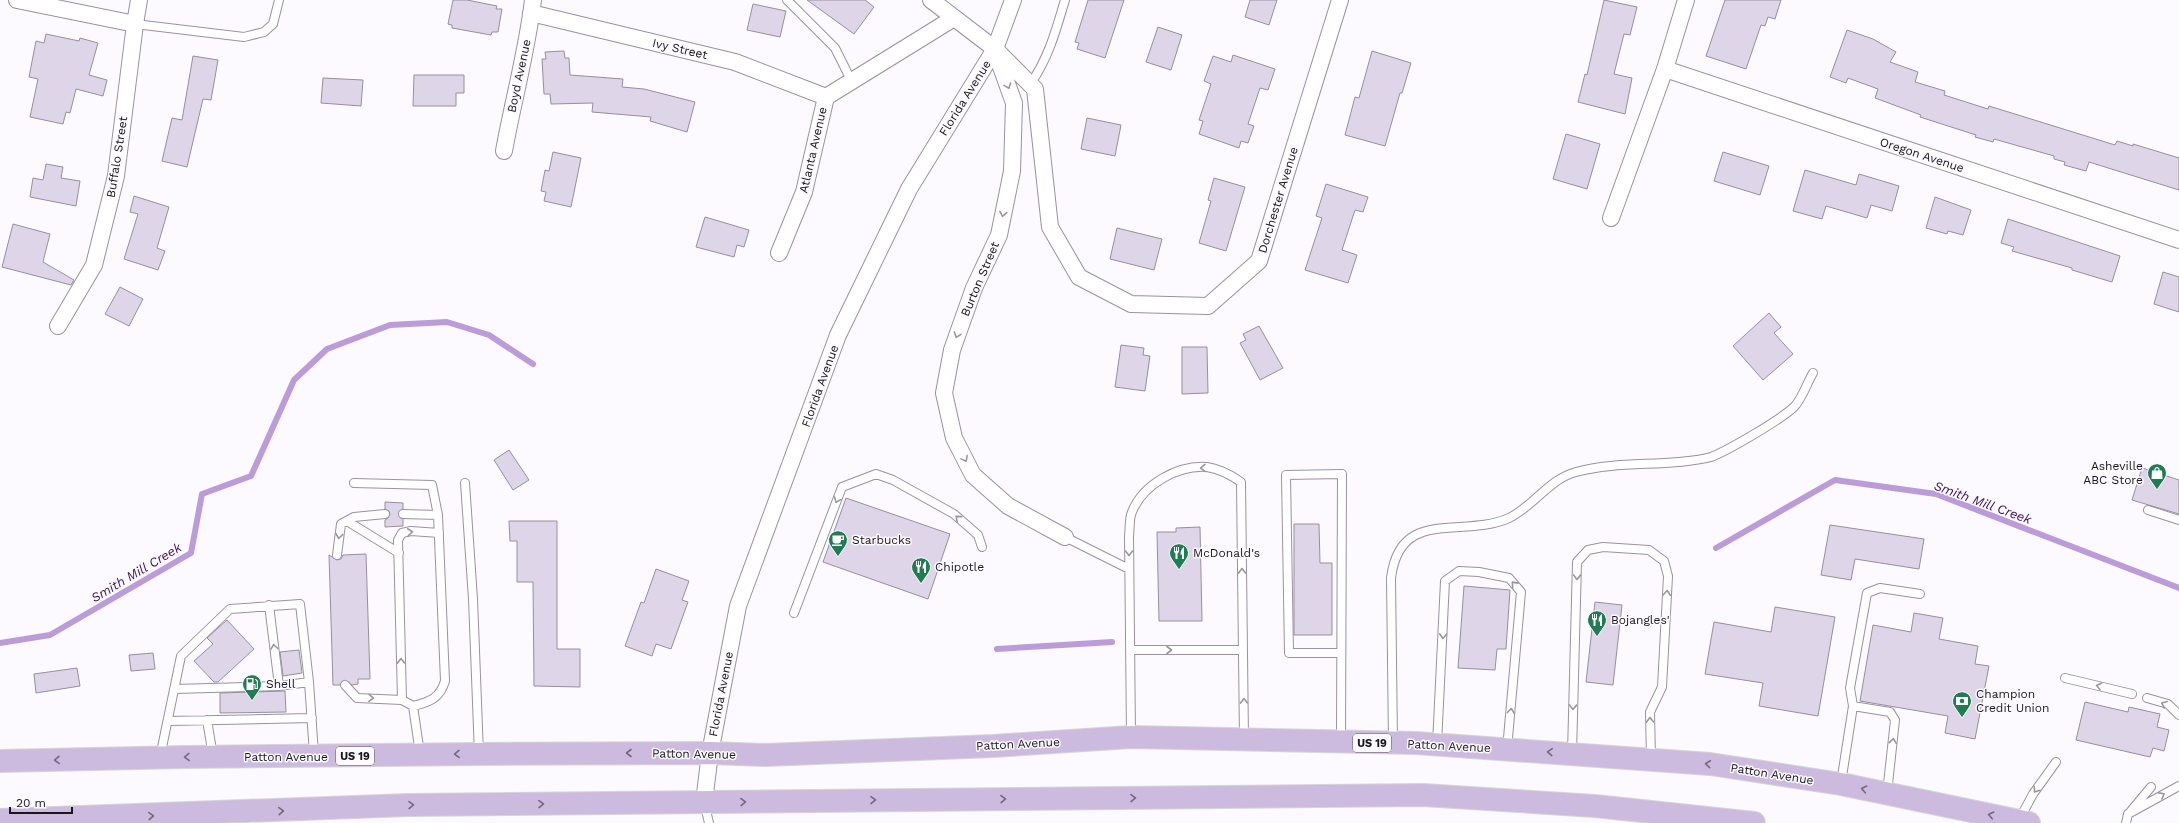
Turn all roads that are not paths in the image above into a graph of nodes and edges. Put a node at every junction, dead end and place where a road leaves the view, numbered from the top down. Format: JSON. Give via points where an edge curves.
{"nodes":[{"id":1,"x":17,"y":0,"type":"edge"},
{"id":2,"x":139,"y":0,"type":"edge"},
{"id":3,"x":279,"y":0,"type":"edge"},
{"id":4,"x":787,"y":0,"type":"edge"},
{"id":5,"x":931,"y":0,"type":"edge"},
{"id":6,"x":1013,"y":0,"type":"edge"},
{"id":7,"x":1064,"y":0,"type":"edge"},
{"id":8,"x":1340,"y":0,"type":"edge"},
{"id":9,"x":1686,"y":0,"type":"edge"},
{"id":10,"x":532,"y":6,"type":"edge"},
{"id":11,"x":954,"y":18,"type":"junction"},
{"id":12,"x":135,"y":24,"type":"junction"},
{"id":13,"x":995,"y":49,"type":"junction"},
{"id":14,"x":1665,"y":69,"type":"junction"},
{"id":15,"x":851,"y":80,"type":"junction"},
{"id":16,"x":1030,"y":83,"type":"junction"},
{"id":17,"x":826,"y":97,"type":"junction"},
{"id":18,"x":504,"y":151,"type":"dead end"},
{"id":19,"x":1611,"y":218,"type":"dead end"},
{"id":20,"x":2179,"y":240,"type":"edge"},
{"id":21,"x":779,"y":253,"type":"dead end"},
{"id":22,"x":58,"y":326,"type":"dead end"},
{"id":23,"x":1813,"y":373,"type":"dead end"},
{"id":24,"x":354,"y":483,"type":"dead end"},
{"id":25,"x":465,"y":483,"type":"dead end"},
{"id":26,"x":2148,"y":510,"type":"dead end"},
{"id":27,"x":385,"y":514,"type":"dead end"},
{"id":28,"x":403,"y":514,"type":"dead end"},
{"id":29,"x":438,"y":515,"type":"junction"},
{"id":30,"x":2179,"y":520,"type":"edge"},
{"id":31,"x":347,"y":521,"type":"junction"},
{"id":32,"x":439,"y":533,"type":"junction"},
{"id":33,"x":1065,"y":537,"type":"joint"},
{"id":34,"x":982,"y":547,"type":"dead end"},
{"id":35,"x":398,"y":553,"type":"junction"},
{"id":36,"x":337,"y":555,"type":"dead end"},
{"id":37,"x":1129,"y":569,"type":"junction"},
{"id":38,"x":1920,"y":594,"type":"dead end"},
{"id":39,"x":269,"y":605,"type":"junction"},
{"id":40,"x":794,"y":613,"type":"dead end"},
{"id":41,"x":1130,"y":650,"type":"junction"},
{"id":42,"x":1244,"y":650,"type":"junction"},
{"id":43,"x":1341,"y":653,"type":"junction"},
{"id":44,"x":2065,"y":678,"type":"dead end"},
{"id":45,"x":309,"y":682,"type":"junction"},
{"id":46,"x":345,"y":685,"type":"dead end"},
{"id":47,"x":279,"y":686,"type":"junction"},
{"id":48,"x":174,"y":689,"type":"junction"},
{"id":49,"x":2132,"y":694,"type":"dead end"},
{"id":50,"x":2147,"y":698,"type":"dead end"},
{"id":51,"x":402,"y":700,"type":"junction"},
{"id":52,"x":413,"y":706,"type":"junction"},
{"id":53,"x":1853,"y":706,"type":"junction"},
{"id":54,"x":2179,"y":715,"type":"edge"},
{"id":55,"x":312,"y":718,"type":"junction"},
{"id":56,"x":207,"y":720,"type":"junction"},
{"id":57,"x":168,"y":721,"type":"junction"},
{"id":58,"x":1131,"y":738,"type":"junction"},
{"id":59,"x":1244,"y":740,"type":"junction"},
{"id":60,"x":1341,"y":742,"type":"junction"},
{"id":61,"x":1393,"y":743,"type":"junction"},
{"id":62,"x":1437,"y":745,"type":"junction"},
{"id":63,"x":1507,"y":749,"type":"junction"},
{"id":64,"x":710,"y":753,"type":"junction"},
{"id":65,"x":479,"y":754,"type":"junction"},
{"id":66,"x":1572,"y":754,"type":"junction"},
{"id":67,"x":420,"y":755,"type":"junction"},
{"id":68,"x":213,"y":757,"type":"junction"},
{"id":69,"x":314,"y":757,"type":"junction"},
{"id":70,"x":160,"y":758,"type":"junction"},
{"id":71,"x":1651,"y":760,"type":"junction"},
{"id":72,"x":0,"y":761,"type":"edge"},
{"id":73,"x":2056,"y":762,"type":"dead end"},
{"id":74,"x":1841,"y":784,"type":"junction"},
{"id":75,"x":2179,"y":786,"type":"edge"},
{"id":76,"x":2151,"y":787,"type":"dead end"},
{"id":77,"x":1887,"y":794,"type":"junction"},
{"id":78,"x":704,"y":802,"type":"junction"},
{"id":79,"x":2128,"y":814,"type":"junction"},
{"id":80,"x":0,"y":820,"type":"edge"},
{"id":81,"x":1730,"y":821,"type":"edge"},
{"id":82,"x":2024,"y":822,"type":"edge"},
{"id":83,"x":709,"y":823,"type":"edge"},
{"id":84,"x":1754,"y":823,"type":"edge"},
{"id":85,"x":2126,"y":823,"type":"edge"}],
"edges":[{"from":1,"to":12,"type":"street"},
{"from":2,"to":12,"type":"street","name":"Buffalo Street"},
{"from":3,"to":12,"type":"lane","via":[[273,24],[264,32],[244,37]]},
{"from":4,"to":15,"type":"lane","via":[[835,48]]},
{"from":5,"to":11,"type":"street"},
{"from":6,"to":13,"type":"street","name":"Florida Avenue"},
{"from":7,"to":16,"type":"lane","via":[[1049,52],[1043,66]]},
{"from":8,"to":16,"type":"street","name":"Dorchester Avenue","via":[[1259,261],[1208,306],[1130,304],[1079,277],[1050,227],[1035,89]]},
{"from":9,"to":14,"type":"street"},
{"from":10,"to":17,"type":"street","name":"Ivy Street","via":[[736,62]]},
{"from":10,"to":18,"type":"street","name":"Boyd Avenue"},
{"from":11,"to":13,"type":"street"},
{"from":11,"to":15,"type":"street","name":"Atlanta Avenue"},
{"from":12,"to":22,"type":"street","name":"Buffalo Street","via":[[116,176],[94,265]]},
{"from":13,"to":16,"type":"street","name":"Dorchester Avenue"},
{"from":13,"to":33,"type":"street","name":"Burton Street","one_way":true,"via":[[1014,103],[1012,171],[999,235],[974,288],[952,350],[944,393],[954,438],[973,475],[1008,506]]},
{"from":13,"to":64,"type":"street","name":"Florida Avenue","via":[[909,189],[838,335],[738,606]]},
{"from":14,"to":19,"type":"street"},
{"from":14,"to":20,"type":"street","name":"Oregon Avenue"},
{"from":15,"to":17,"type":"street","name":"Atlanta Avenue"},
{"from":17,"to":21,"type":"street","name":"Atlanta Avenue","via":[[804,192]]},
{"from":23,"to":61,"type":"lane","via":[[1794,406],[1761,430],[1711,457],[1575,472],[1554,483],[1528,506],[1494,524],[1434,529],[1408,539],[1399,548],[1393,562],[1391,578]]},
{"from":24,"to":29,"type":"lane","via":[[432,485]]},
{"from":25,"to":65,"type":"lane","via":[[473,599]]},
{"from":26,"to":30,"type":"lane"},
{"from":27,"to":31,"type":"lane","via":[[354,517]]},
{"from":28,"to":29,"type":"lane"},
{"from":29,"to":32,"type":"lane"},
{"from":31,"to":35,"type":"lane"},
{"from":31,"to":36,"type":"lane","one_way":true,"via":[[341,524]]},
{"from":35,"to":32,"type":"lane","one_way":true,"via":[[398,540],[402,533]]},
{"from":32,"to":52,"type":"lane","via":[[445,681],[441,692],[430,702]]},
{"from":33,"to":37,"type":"lane"},
{"from":34,"to":40,"type":"lane","one_way":true,"via":[[978,535],[954,514],[893,480],[876,474],[842,487]]},
{"from":51,"to":35,"type":"lane","one_way":true},
{"from":37,"to":41,"type":"lane"},
{"from":42,"to":37,"type":"lane","one_way":true,"via":[[1241,482],[1228,473],[1207,468],[1186,470],[1162,478],[1144,492],[1131,512]]},
{"from":38,"to":53,"type":"lane","via":[[1880,588],[1867,593],[1850,688]]},
{"from":39,"to":45,"type":"lane","via":[[300,604]]},
{"from":47,"to":39,"type":"lane","one_way":true},
{"from":39,"to":48,"type":"lane","via":[[230,609],[181,656]]},
{"from":41,"to":42,"type":"lane","one_way":true},
{"from":41,"to":58,"type":"lane"},
{"from":59,"to":42,"type":"lane","one_way":true},
{"from":43,"to":43,"type":"lane","via":[[1342,474],[1286,474],[1289,653]]},
{"from":43,"to":60,"type":"lane"},
{"from":49,"to":44,"type":"lane","one_way":true},
{"from":45,"to":47,"type":"lane"},
{"from":45,"to":55,"type":"lane"},
{"from":46,"to":51,"type":"lane","one_way":true,"via":[[357,698]]},
{"from":47,"to":48,"type":"lane"},
{"from":48,"to":57,"type":"lane"},
{"from":54,"to":50,"type":"lane","one_way":true,"via":[[2168,704]]},
{"from":51,"to":52,"type":"lane"},
{"from":52,"to":67,"type":"lane"},
{"from":53,"to":74,"type":"lane"},
{"from":77,"to":53,"type":"lane","one_way":true,"via":[[1896,720],[1890,712]]},
{"from":55,"to":56,"type":"lane"},
{"from":55,"to":69,"type":"lane"},
{"from":56,"to":57,"type":"lane"},
{"from":56,"to":68,"type":"lane"},
{"from":57,"to":70,"type":"lane"},
{"from":58,"to":59,"type":"main road","name":"Patton Avenue","number":"US 19"},
{"from":58,"to":64,"type":"main road","name":"Patton Avenue","number":"US 19","via":[[766,755]]},
{"from":59,"to":60,"type":"main road","name":"Patton Avenue","number":"US 19"},
{"from":60,"to":61,"type":"main road","name":"Patton Avenue","number":"US 19"},
{"from":61,"to":62,"type":"main road","name":"Patton Avenue","number":"US 19"},
{"from":62,"to":63,"type":"main road","name":"Patton Avenue","number":"US 19"},
{"from":63,"to":62,"type":"lane","one_way":true,"via":[[1521,592],[1509,578],[1479,572],[1459,571],[1446,582]]},
{"from":66,"to":63,"type":"main road","name":"Patton Avenue","number":"US 19","one_way":true},
{"from":64,"to":65,"type":"main road","name":"Patton Avenue","number":"US 19","one_way":true},
{"from":64,"to":78,"type":"street","name":"Florida Avenue"},
{"from":65,"to":67,"type":"main road","name":"Patton Avenue","number":"US 19","one_way":true},
{"from":66,"to":71,"type":"main road","name":"Patton Avenue","number":"US 19"},
{"from":71,"to":66,"type":"lane","one_way":true,"via":[[1650,712],[1662,688],[1668,576],[1664,561],[1648,550],[1611,547],[1588,550],[1577,562]]},
{"from":67,"to":69,"type":"main road","name":"Patton Avenue","number":"US 19"},
{"from":68,"to":69,"type":"main road","name":"Patton Avenue","number":"US 19"},
{"from":68,"to":70,"type":"main road","name":"Patton Avenue","number":"US 19","one_way":true},
{"from":70,"to":72,"type":"main road","name":"Patton Avenue","number":"US 19","one_way":true},
{"from":74,"to":71,"type":"main road","name":"Patton Avenue","number":"US 19","one_way":true,"via":[[1710,764]]},
{"from":73,"to":82,"type":"lane","one_way":true,"via":[[2032,794]]},
{"from":77,"to":74,"type":"main road","name":"Patton Avenue","number":"US 19","one_way":true},
{"from":79,"to":75,"type":"lane","one_way":true},
{"from":76,"to":79,"type":"lane"},
{"from":82,"to":77,"type":"main road","name":"Patton Avenue","number":"US 19","one_way":true},
{"from":80,"to":78,"type":"main road","one_way":true,"via":[[408,805]]},
{"from":78,"to":81,"type":"main road","one_way":true,"via":[[1423,795],[1595,806]]},
{"from":78,"to":83,"type":"lane"},
{"from":79,"to":85,"type":"lane"},
{"from":81,"to":84,"type":"main road"}]}
